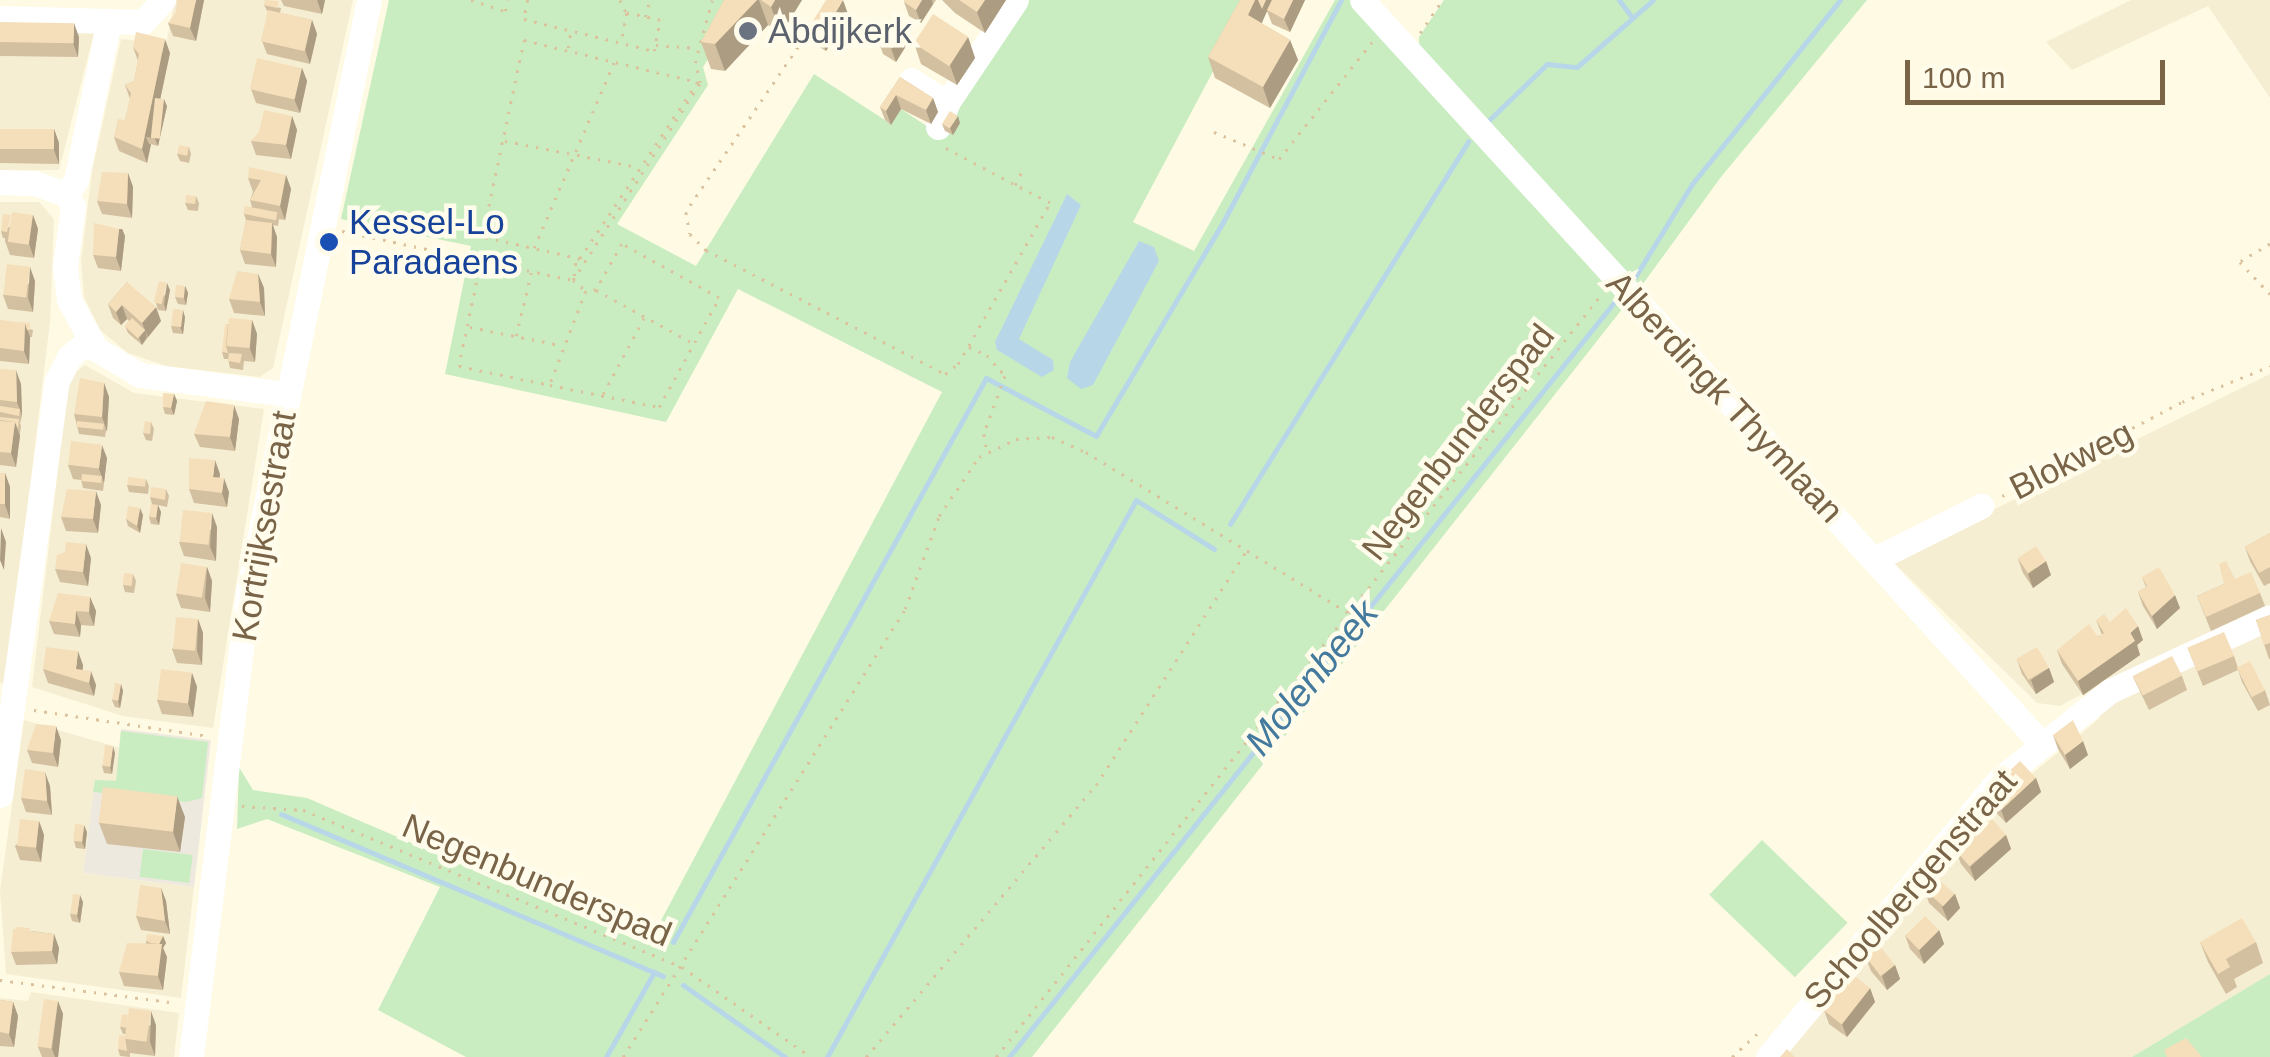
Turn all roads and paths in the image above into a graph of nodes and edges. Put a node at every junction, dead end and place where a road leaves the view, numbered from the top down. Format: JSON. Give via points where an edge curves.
{"nodes":[{"id":1,"x":163,"y":0,"type":"edge"},
{"id":2,"x":368,"y":0,"type":"edge"},
{"id":3,"x":471,"y":0,"type":"edge"},
{"id":4,"x":508,"y":0,"type":"edge"},
{"id":5,"x":528,"y":0,"type":"edge"},
{"id":6,"x":620,"y":0,"type":"edge"},
{"id":7,"x":650,"y":0,"type":"edge"},
{"id":8,"x":712,"y":0,"type":"edge"},
{"id":9,"x":1016,"y":0,"type":"edge"},
{"id":10,"x":1362,"y":0,"type":"edge"},
{"id":11,"x":1442,"y":0,"type":"edge"},
{"id":12,"x":627,"y":13,"type":"junction"},
{"id":13,"x":646,"y":17,"type":"junction"},
{"id":14,"x":0,"y":18,"type":"edge"},
{"id":15,"x":109,"y":21,"type":"junction"},
{"id":16,"x":812,"y":26,"type":"edge"},
{"id":17,"x":572,"y":28,"type":"junction"},
{"id":18,"x":622,"y":38,"type":"junction"},
{"id":19,"x":1400,"y":42,"type":"junction"},
{"id":20,"x":655,"y":44,"type":"junction"},
{"id":21,"x":700,"y":48,"type":"junction"},
{"id":22,"x":567,"y":49,"type":"junction"},
{"id":23,"x":614,"y":61,"type":"junction"},
{"id":24,"x":911,"y":80,"type":"edge"},
{"id":25,"x":943,"y":115,"type":"junction"},
{"id":26,"x":1214,"y":132,"type":"dead end"},
{"id":27,"x":503,"y":140,"type":"junction"},
{"id":28,"x":574,"y":154,"type":"junction"},
{"id":29,"x":641,"y":167,"type":"junction"},
{"id":30,"x":1023,"y":170,"type":"dead end"},
{"id":31,"x":0,"y":182,"type":"edge"},
{"id":32,"x":1015,"y":185,"type":"junction"},
{"id":33,"x":66,"y":194,"type":"junction"},
{"id":34,"x":323,"y":227,"type":"junction"},
{"id":35,"x":2270,"y":244,"type":"edge"},
{"id":36,"x":534,"y":248,"type":"junction"},
{"id":37,"x":576,"y":258,"type":"junction"},
{"id":38,"x":481,"y":262,"type":"junction"},
{"id":39,"x":531,"y":271,"type":"junction"},
{"id":40,"x":1610,"y":272,"type":"junction"},
{"id":41,"x":573,"y":280,"type":"junction"},
{"id":42,"x":596,"y":290,"type":"junction"},
{"id":43,"x":586,"y":292,"type":"junction"},
{"id":44,"x":2270,"y":294,"type":"edge"},
{"id":45,"x":645,"y":317,"type":"junction"},
{"id":46,"x":468,"y":327,"type":"junction"},
{"id":47,"x":516,"y":336,"type":"junction"},
{"id":48,"x":89,"y":340,"type":"junction"},
{"id":49,"x":694,"y":344,"type":"junction"},
{"id":50,"x":562,"y":345,"type":"junction"},
{"id":51,"x":968,"y":346,"type":"junction"},
{"id":52,"x":2270,"y":366,"type":"edge"},
{"id":53,"x":550,"y":385,"type":"junction"},
{"id":54,"x":287,"y":394,"type":"junction"},
{"id":55,"x":602,"y":396,"type":"junction"},
{"id":56,"x":987,"y":453,"type":"junction"},
{"id":57,"x":1981,"y":506,"type":"joint"},
{"id":58,"x":1247,"y":550,"type":"junction"},
{"id":59,"x":1875,"y":559,"type":"junction"},
{"id":60,"x":1352,"y":615,"type":"junction"},
{"id":61,"x":2270,"y":617,"type":"edge"},
{"id":62,"x":15,"y":704,"type":"junction"},
{"id":63,"x":230,"y":738,"type":"junction"},
{"id":64,"x":2041,"y":743,"type":"junction"},
{"id":65,"x":0,"y":795,"type":"edge"},
{"id":66,"x":221,"y":806,"type":"junction"},
{"id":67,"x":682,"y":967,"type":"junction"},
{"id":68,"x":0,"y":980,"type":"edge"},
{"id":69,"x":197,"y":1007,"type":"junction"},
{"id":70,"x":191,"y":1057,"type":"edge"},
{"id":71,"x":623,"y":1057,"type":"edge"},
{"id":72,"x":811,"y":1057,"type":"edge"},
{"id":73,"x":866,"y":1057,"type":"edge"},
{"id":74,"x":996,"y":1057,"type":"edge"},
{"id":75,"x":1768,"y":1057,"type":"edge"}],
"edges":[{"from":1,"to":15,"type":"street","via":[[142,22]]},
{"from":2,"to":34,"type":"street","name":"Kortrijksestraat"},
{"from":3,"to":4,"type":"path","via":[[505,11]]},
{"from":5,"to":17,"type":"path","via":[[524,19]]},
{"from":6,"to":12,"type":"path"},
{"from":7,"to":13,"type":"path"},
{"from":8,"to":21,"type":"path"},
{"from":9,"to":25,"type":"street"},
{"from":10,"to":19,"type":"street","name":"Alberdingk Thymlaan"},
{"from":11,"to":19,"type":"path"},
{"from":12,"to":13,"type":"path"},
{"from":12,"to":18,"type":"path"},
{"from":13,"to":20,"type":"path","via":[[660,20]]},
{"from":14,"to":15,"type":"street"},
{"from":15,"to":33,"type":"street","via":[[76,180]]},
{"from":16,"to":51,"type":"path","via":[[686,212],[690,234],[706,250],[946,374]]},
{"from":17,"to":18,"type":"path"},
{"from":17,"to":22,"type":"path"},
{"from":18,"to":20,"type":"path","via":[[621,44],[654,51]]},
{"from":19,"to":26,"type":"path","via":[[1374,40],[1279,159]]},
{"from":19,"to":40,"type":"street","name":"Alberdingk Thymlaan"},
{"from":20,"to":21,"type":"path"},
{"from":21,"to":41,"type":"path","via":[[700,83]]},
{"from":22,"to":23,"type":"path"},
{"from":22,"to":27,"type":"path","via":[[524,40]]},
{"from":23,"to":28,"type":"path"},
{"from":23,"to":29,"type":"path","via":[[698,82]]},
{"from":24,"to":25,"type":"street"},
{"from":25,"to":32,"type":"path","via":[[931,140]]},
{"from":27,"to":28,"type":"path"},
{"from":27,"to":36,"type":"path","via":[[482,237]]},
{"from":28,"to":29,"type":"path"},
{"from":28,"to":36,"type":"path"},
{"from":29,"to":37,"type":"path"},
{"from":30,"to":32,"type":"path"},
{"from":31,"to":33,"type":"street","via":[[34,183]]},
{"from":32,"to":51,"type":"path","via":[[1050,203]]},
{"from":33,"to":48,"type":"street","via":[[73,206],[65,278]]},
{"from":34,"to":38,"type":"path"},
{"from":34,"to":54,"type":"street","name":"Kortrijksestraat"},
{"from":35,"to":44,"type":"path","via":[[2240,262]]},
{"from":36,"to":37,"type":"path"},
{"from":37,"to":41,"type":"path"},
{"from":38,"to":39,"type":"path"},
{"from":38,"to":46,"type":"path"},
{"from":39,"to":41,"type":"path"},
{"from":39,"to":47,"type":"path"},
{"from":40,"to":59,"type":"street","name":"Alberdingk Thymlaan"},
{"from":40,"to":60,"type":"path","name":"Negenbunderspad","via":[[1596,306],[1568,344]]},
{"from":41,"to":43,"type":"path"},
{"from":42,"to":43,"type":"path"},
{"from":42,"to":45,"type":"path"},
{"from":42,"to":49,"type":"path","via":[[622,244],[720,298]]},
{"from":43,"to":50,"type":"path"},
{"from":45,"to":49,"type":"path"},
{"from":45,"to":55,"type":"path"},
{"from":46,"to":47,"type":"path"},
{"from":46,"to":53,"type":"path","via":[[459,366]]},
{"from":47,"to":50,"type":"path"},
{"from":48,"to":54,"type":"street","via":[[140,375]]},
{"from":48,"to":62,"type":"street","via":[[69,357],[57,381]]},
{"from":49,"to":55,"type":"path","via":[[660,408]]},
{"from":50,"to":53,"type":"path"},
{"from":51,"to":56,"type":"path","via":[[987,355],[1004,379],[984,434]]},
{"from":52,"to":57,"type":"path","name":"Blokweg","via":[[2182,402]]},
{"from":53,"to":55,"type":"path"},
{"from":54,"to":63,"type":"street","name":"Kortrijksestraat"},
{"from":56,"to":58,"type":"path","via":[[1016,440],[1052,438]]},
{"from":56,"to":67,"type":"path","via":[[939,516],[904,609]]},
{"from":57,"to":59,"type":"street","name":"Blokweg"},
{"from":58,"to":60,"type":"path"},
{"from":58,"to":73,"type":"path","via":[[1096,785]]},
{"from":59,"to":64,"type":"street","name":"Alberdingk Thymlaan"},
{"from":60,"to":74,"type":"path","name":"Negenbunderspad"},
{"from":61,"to":64,"type":"street","name":"Schoolbergenstraat","via":[[2156,664]]},
{"from":62,"to":63,"type":"path","via":[[70,720]]},
{"from":62,"to":65,"type":"street"},
{"from":63,"to":66,"type":"street","name":"Kortrijksestraat"},
{"from":64,"to":75,"type":"street","name":"Schoolbergenstraat","via":[[1955,828]]},
{"from":66,"to":67,"type":"path","name":"Negenbunderspad","via":[[303,810]]},
{"from":66,"to":69,"type":"street","name":"Kortrijksestraat"},
{"from":67,"to":71,"type":"path"},
{"from":67,"to":72,"type":"path","name":"Negenbunderspad"},
{"from":68,"to":69,"type":"path"},
{"from":69,"to":70,"type":"street","name":"Kortrijksestraat"}]}
